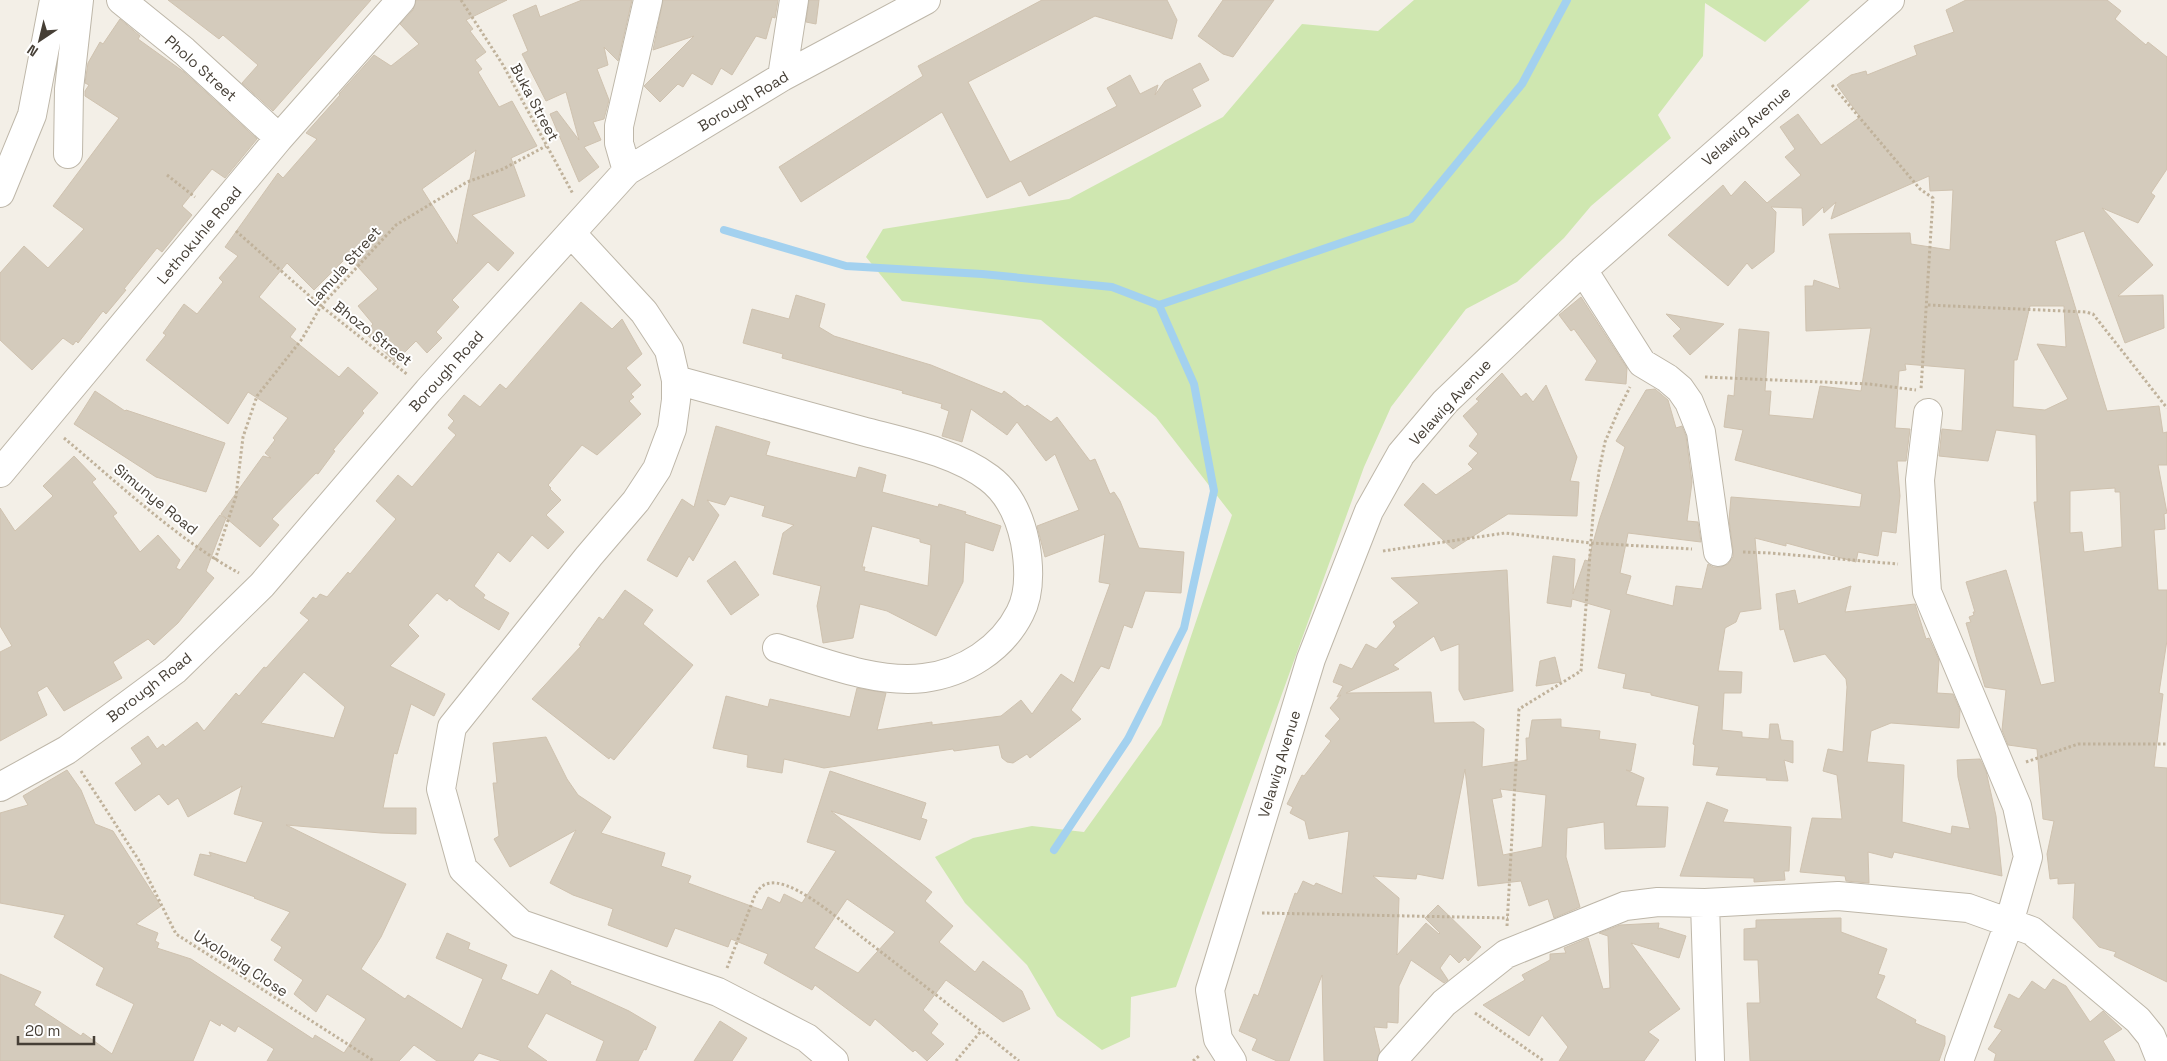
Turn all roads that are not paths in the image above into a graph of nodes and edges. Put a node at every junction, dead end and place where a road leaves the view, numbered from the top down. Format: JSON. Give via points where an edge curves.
{"nodes":[{"id":1,"x":54,"y":0,"type":"edge"},
{"id":2,"x":79,"y":0,"type":"edge"},
{"id":3,"x":121,"y":0,"type":"edge"},
{"id":4,"x":401,"y":0,"type":"edge"},
{"id":5,"x":648,"y":0,"type":"edge"},
{"id":6,"x":794,"y":0,"type":"edge"},
{"id":7,"x":926,"y":0,"type":"edge"},
{"id":8,"x":1890,"y":0,"type":"edge"},
{"id":9,"x":782,"y":77,"type":"junction"},
{"id":10,"x":279,"y":138,"type":"junction"},
{"id":11,"x":68,"y":154,"type":"dead end"},
{"id":12,"x":627,"y":171,"type":"junction"},
{"id":13,"x":0,"y":193,"type":"edge"},
{"id":14,"x":579,"y":224,"type":"junction"},
{"id":15,"x":1583,"y":270,"type":"junction"},
{"id":16,"x":676,"y":380,"type":"junction"},
{"id":17,"x":1925,"y":402,"type":"road end"},
{"id":18,"x":0,"y":473,"type":"edge"},
{"id":19,"x":1718,"y":552,"type":"road end"},
{"id":20,"x":778,"y":648,"type":"dead end"},
{"id":21,"x":0,"y":787,"type":"edge"},
{"id":22,"x":1705,"y":902,"type":"junction"},
{"id":23,"x":2009,"y":923,"type":"junction"},
{"id":24,"x":834,"y":1061,"type":"edge"},
{"id":25,"x":1232,"y":1061,"type":"edge"},
{"id":26,"x":1392,"y":1061,"type":"edge"},
{"id":27,"x":1710,"y":1061,"type":"edge"},
{"id":28,"x":1959,"y":1061,"type":"edge"},
{"id":29,"x":2161,"y":1061,"type":"edge"}],
"edges":[{"from":1,"to":13,"type":"street","via":[[32,115]]},
{"from":2,"to":11,"type":"street","via":[[69,89]]},
{"from":3,"to":10,"type":"street","name":"Pholo Street","via":[[184,51]]},
{"from":4,"to":10,"type":"street","name":"Lethokuhle Road"},
{"from":5,"to":12,"type":"street","via":[[619,126],[619,143]]},
{"from":6,"to":9,"type":"street"},
{"from":7,"to":9,"type":"street","name":"Borough Road"},
{"from":8,"to":15,"type":"street","name":"Velawig Avenue"},
{"from":9,"to":12,"type":"street","name":"Borough Road"},
{"from":10,"to":18,"type":"street","name":"Lethokuhle Road"},
{"from":12,"to":14,"type":"street","name":"Borough Road"},
{"from":14,"to":16,"type":"street","via":[[669,350]]},
{"from":14,"to":21,"type":"street","name":"Borough Road","via":[[428,391],[262,584],[175,670],[67,750]]},
{"from":15,"to":19,"type":"street","via":[[1642,363],[1667,378],[1689,402],[1701,432]]},
{"from":15,"to":25,"type":"street","name":"Velawig Avenue","via":[[1445,402],[1401,454],[1369,512],[1311,659],[1210,990],[1218,1039]]},
{"from":16,"to":20,"type":"street","via":[[928,449],[972,467],[990,479],[1007,497],[1021,523],[1028,560],[1021,612],[1002,640],[979,659],[925,678],[893,679]]},
{"from":16,"to":24,"type":"street","via":[[672,429],[658,469],[636,501],[452,727],[441,790],[464,869],[521,924],[718,992],[807,1038]]},
{"from":17,"to":23,"type":"street","via":[[1920,480],[1927,592],[2017,806],[2028,857]]},
{"from":22,"to":23,"type":"street","via":[[1838,896],[1968,908]]},
{"from":22,"to":26,"type":"street","via":[[1625,906],[1506,954],[1444,1003]]},
{"from":22,"to":27,"type":"street"},
{"from":23,"to":28,"type":"street"},
{"from":23,"to":29,"type":"street","via":[[2032,931],[2138,1020],[2150,1036]]}]}
